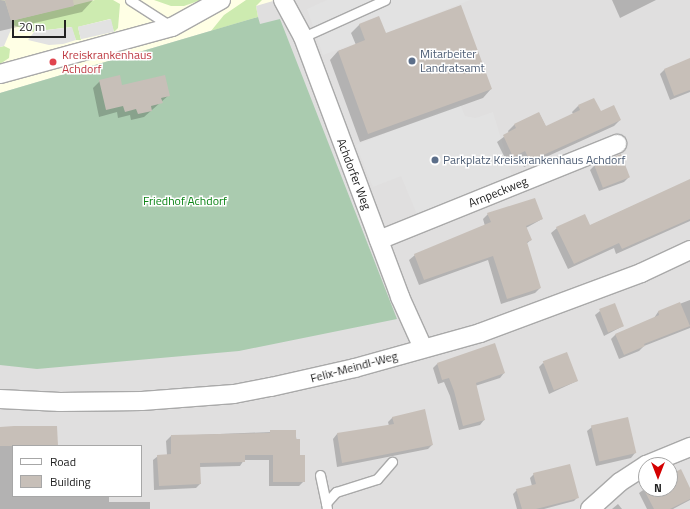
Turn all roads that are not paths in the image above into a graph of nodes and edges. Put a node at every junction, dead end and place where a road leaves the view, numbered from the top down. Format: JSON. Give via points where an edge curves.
{"nodes":[{"id":1,"x":130,"y":0,"type":"edge"},
{"id":2,"x":221,"y":0,"type":"edge"},
{"id":3,"x":283,"y":0,"type":"edge"},
{"id":4,"x":385,"y":0,"type":"edge"},
{"id":5,"x":172,"y":26,"type":"junction"},
{"id":6,"x":303,"y":37,"type":"junction"},
{"id":7,"x":0,"y":74,"type":"edge"},
{"id":8,"x":617,"y":144,"type":"dead end"},
{"id":9,"x":379,"y":240,"type":"junction"},
{"id":10,"x":690,"y":250,"type":"edge"},
{"id":11,"x":423,"y":348,"type":"junction"},
{"id":12,"x":0,"y":400,"type":"edge"},
{"id":13,"x":690,"y":447,"type":"edge"},
{"id":14,"x":666,"y":457,"type":"edge"},
{"id":15,"x":392,"y":462,"type":"dead end"},
{"id":16,"x":638,"y":470,"type":"edge"},
{"id":17,"x":320,"y":475,"type":"dead end"},
{"id":18,"x":326,"y":506,"type":"edge"},
{"id":19,"x":590,"y":509,"type":"edge"}],
"edges":[{"from":1,"to":5,"type":"lane"},
{"from":2,"to":5,"type":"street"},
{"from":3,"to":6,"type":"street","name":"Achdorfer Weg"},
{"from":4,"to":6,"type":"lane"},
{"from":5,"to":7,"type":"street"},
{"from":6,"to":9,"type":"street","name":"Achdorfer Weg"},
{"from":8,"to":9,"type":"street","name":"Arnpeckweg"},
{"from":9,"to":11,"type":"street","name":"Achdorfer Weg"},
{"from":10,"to":11,"type":"street","name":"Felix-Meindl-Weg","via":[[641,273],[534,314],[480,333]]},
{"from":11,"to":12,"type":"street","name":"Felix-Meindl-Weg","via":[[355,368],[234,394],[142,401]]},
{"from":13,"to":14,"type":"street"},
{"from":15,"to":18,"type":"lane","via":[[377,480],[336,492]]},
{"from":16,"to":19,"type":"street","via":[[620,482]]},
{"from":17,"to":18,"type":"lane"}]}
